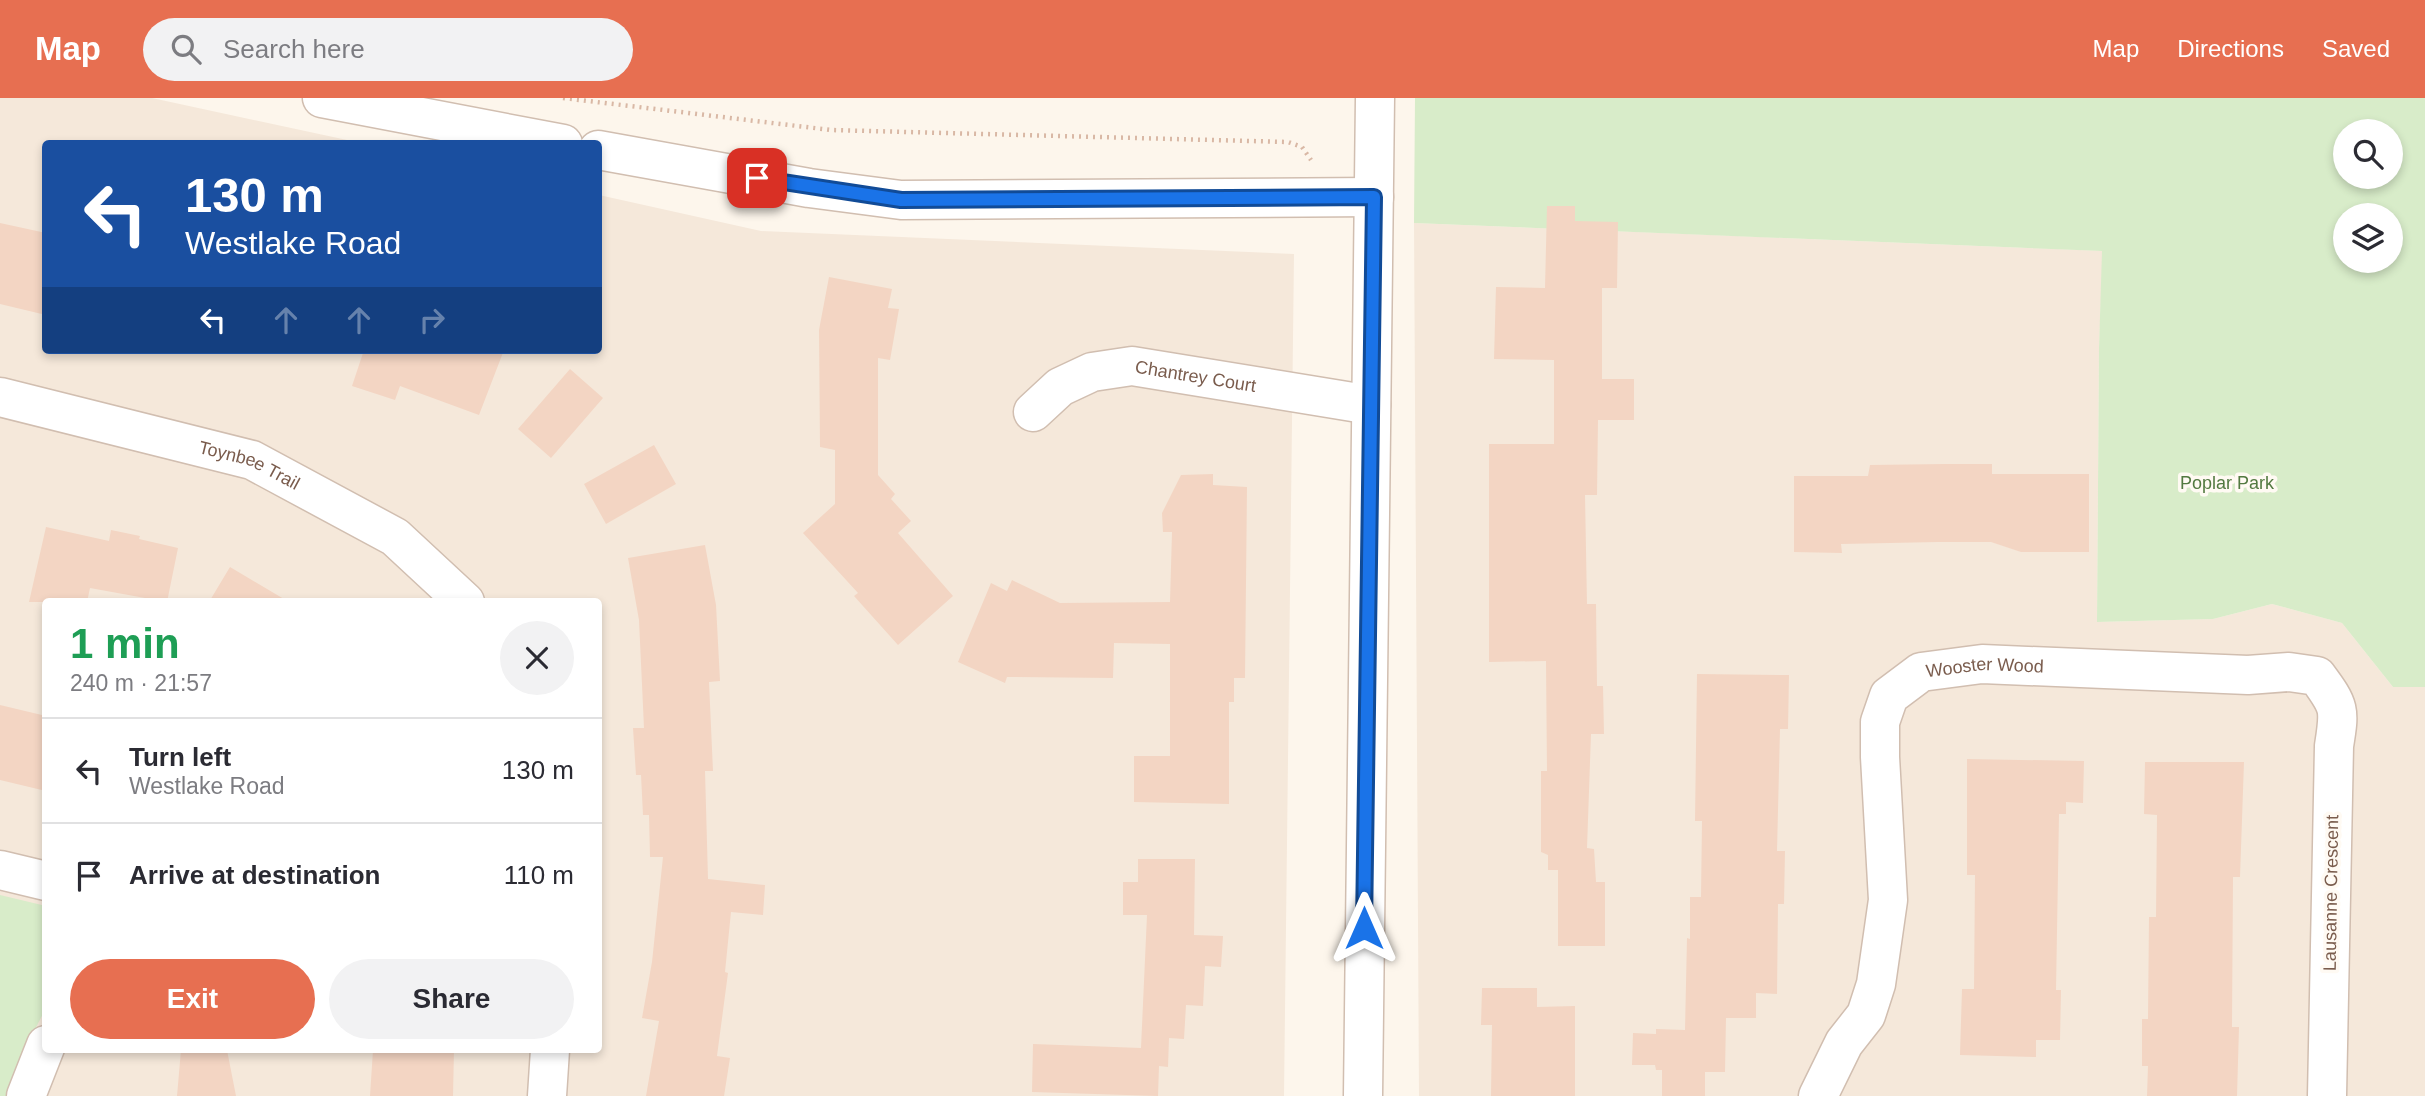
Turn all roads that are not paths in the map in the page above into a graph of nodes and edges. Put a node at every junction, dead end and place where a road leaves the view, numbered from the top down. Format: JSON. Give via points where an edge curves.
{"nodes":[{"id":1,"x":322,"y":98,"type":"edge"},
{"id":2,"x":1375,"y":98,"type":"edge"},
{"id":3,"x":542,"y":140,"type":"edge"},
{"id":4,"x":602,"y":151,"type":"edge"},
{"id":5,"x":1374,"y":197,"type":"junction"},
{"id":6,"x":0,"y":397,"type":"edge"},
{"id":7,"x":1371,"y":405,"type":"junction"},
{"id":8,"x":1033,"y":412,"type":"dead end"},
{"id":9,"x":461,"y":598,"type":"edge"},
{"id":10,"x":2329,"y":692,"type":"joint"},
{"id":11,"x":0,"y":870,"type":"edge"},
{"id":12,"x":42,"y":880,"type":"edge"},
{"id":13,"x":43,"y":1053,"type":"edge"},
{"id":14,"x":550,"y":1053,"type":"edge"},
{"id":15,"x":26,"y":1096,"type":"edge"},
{"id":16,"x":547,"y":1096,"type":"edge"},
{"id":17,"x":1363,"y":1096,"type":"edge"},
{"id":18,"x":1818,"y":1096,"type":"edge"},
{"id":19,"x":2327,"y":1096,"type":"edge"}],
"edges":[{"from":1,"to":3,"type":"street"},
{"from":2,"to":5,"type":"street"},
{"from":4,"to":5,"type":"street","via":[[901,200]]},
{"from":5,"to":7,"type":"street"},
{"from":6,"to":9,"type":"street","name":"Toynbee Trail","via":[[252,460],[395,537]]},
{"from":7,"to":8,"type":"street","name":"Chantrey Court","via":[[1132,366],[1092,372],[1060,387]]},
{"from":7,"to":17,"type":"street"},
{"from":10,"to":18,"type":"street","name":"Wooster Wood","via":[[2317,676],[2289,672],[2248,675],[1982,664],[1921,672],[1898,687],[1889,696],[1880,722],[1888,900],[1876,984],[1866,1015],[1844,1043]]},
{"from":10,"to":19,"type":"street","name":"Lausanne Crescent","via":[[2339,713],[2334,746]]},
{"from":11,"to":12,"type":"street"},
{"from":13,"to":15,"type":"street"},
{"from":14,"to":16,"type":"street"}]}
